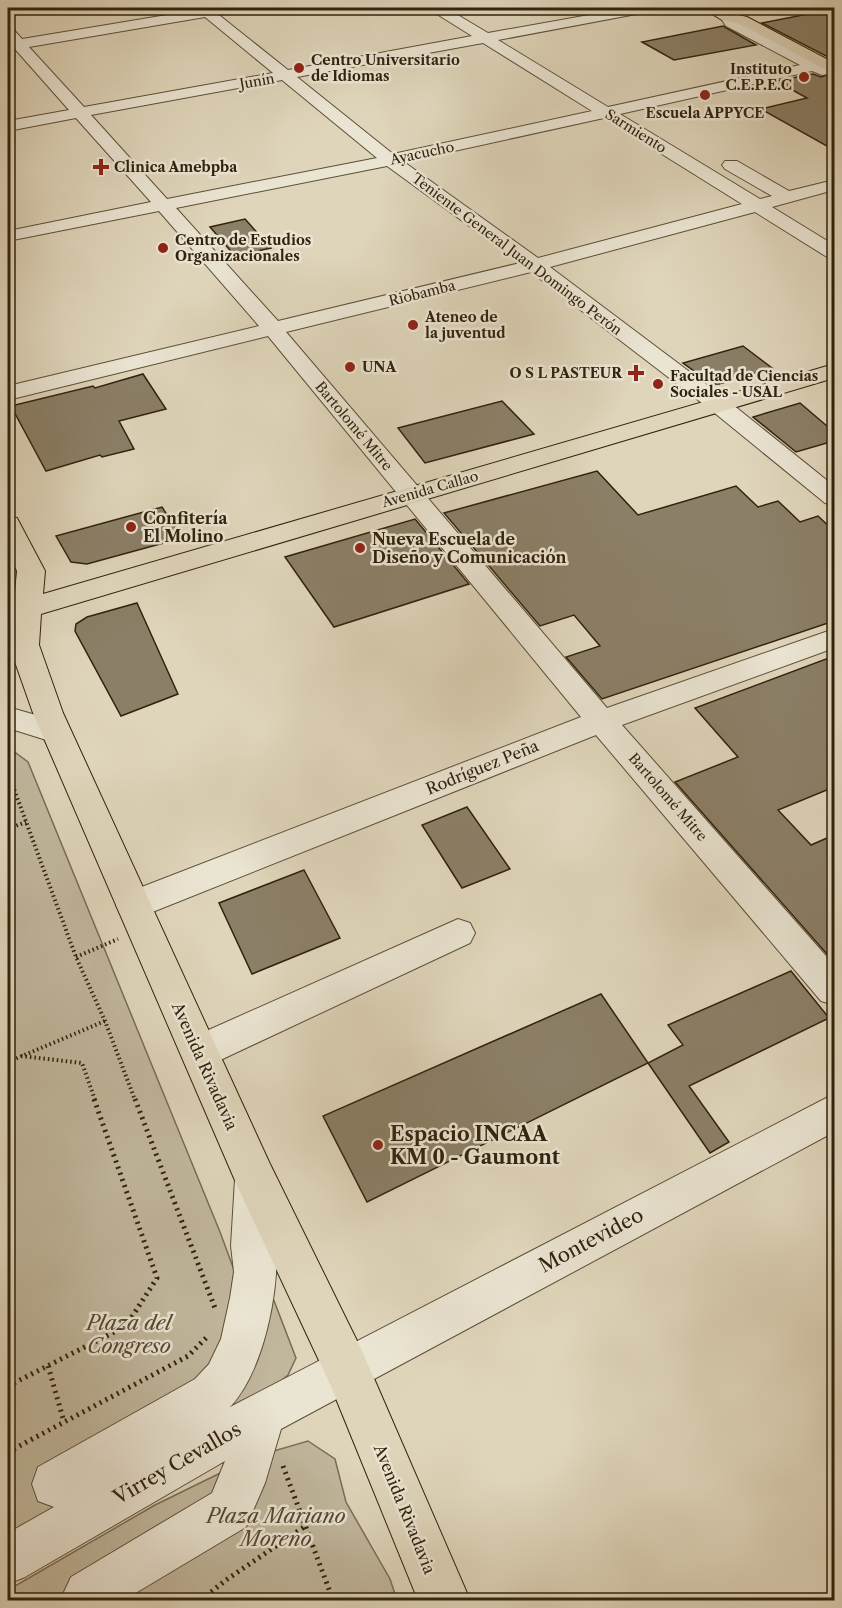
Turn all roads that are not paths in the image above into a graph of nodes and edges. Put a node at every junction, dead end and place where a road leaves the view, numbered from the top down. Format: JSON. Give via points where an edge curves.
{"nodes":[{"id":1,"x":236,"y":8,"type":"edge"},
{"id":2,"x":437,"y":8,"type":"edge"},
{"id":3,"x":647,"y":8,"type":"edge"},
{"id":4,"x":709,"y":8,"type":"edge"},
{"id":5,"x":205,"y":10,"type":"edge"},
{"id":6,"x":486,"y":39,"type":"junction"},
{"id":7,"x":11,"y":41,"type":"edge"},
{"id":8,"x":827,"y":66,"type":"edge"},
{"id":9,"x":287,"y":76,"type":"junction"},
{"id":10,"x":834,"y":78,"type":"edge"},
{"id":11,"x":80,"y":113,"type":"junction"},
{"id":12,"x":606,"y":113,"type":"junction"},
{"id":13,"x":8,"y":126,"type":"edge"},
{"id":14,"x":390,"y":159,"type":"junction"},
{"id":15,"x":730,"y":165,"type":"dead end"},
{"id":16,"x":834,"y":185,"type":"edge"},
{"id":17,"x":788,"y":198,"type":"junction"},
{"id":18,"x":164,"y":205,"type":"junction"},
{"id":19,"x":756,"y":206,"type":"junction"},
{"id":20,"x":8,"y":236,"type":"edge"},
{"id":21,"x":834,"y":253,"type":"edge"},
{"id":22,"x":535,"y":265,"type":"junction"},
{"id":23,"x":275,"y":330,"type":"junction"},
{"id":24,"x":834,"y":371,"type":"edge"},
{"id":25,"x":8,"y":393,"type":"edge"},
{"id":26,"x":719,"y":405,"type":"junction"},
{"id":27,"x":412,"y":494,"type":"junction"},
{"id":28,"x":834,"y":498,"type":"edge"},
{"id":29,"x":8,"y":524,"type":"edge"},
{"id":30,"x":17,"y":611,"type":"edge"},
{"id":31,"x":834,"y":638,"type":"edge"},
{"id":32,"x":8,"y":718,"type":"edge"},
{"id":33,"x":601,"y":721,"type":"junction"},
{"id":34,"x":56,"y":732,"type":"junction"},
{"id":35,"x":138,"y":916,"type":"junction"},
{"id":36,"x":458,"y":933,"type":"dead end"},
{"id":37,"x":834,"y":990,"type":"edge"},
{"id":38,"x":199,"y":1052,"type":"junction"},
{"id":39,"x":834,"y":1112,"type":"edge"},
{"id":40,"x":255,"y":1178,"type":"junction"},
{"id":41,"x":348,"y":1369,"type":"junction"},
{"id":42,"x":262,"y":1415,"type":"junction"},
{"id":43,"x":55,"y":1484,"type":"dead end"},
{"id":44,"x":8,"y":1560,"type":"edge"},
{"id":45,"x":88,"y":1594,"type":"dead end"},
{"id":46,"x":444,"y":1600,"type":"edge"}],
"edges":[{"from":1,"to":5,"type":"street"},
{"from":2,"to":6,"type":"street","name":"Sarmiento"},
{"from":3,"to":6,"type":"street","name":"Junín"},
{"from":4,"to":8,"type":"main road"},
{"from":5,"to":7,"type":"street"},
{"from":5,"to":9,"type":"street","name":"Teniente General Juan Domingo Perón"},
{"from":6,"to":9,"type":"street","name":"Junín"},
{"from":6,"to":12,"type":"street","name":"Sarmiento"},
{"from":7,"to":11,"type":"street","name":"Bartolomé Mitre"},
{"from":8,"to":10,"type":"street"},
{"from":8,"to":12,"type":"street","name":"Ayacucho"},
{"from":9,"to":11,"type":"street","name":"Junín"},
{"from":9,"to":14,"type":"street","name":"Teniente General Juan Domingo Perón"},
{"from":11,"to":13,"type":"street","name":"Junín"},
{"from":11,"to":18,"type":"street","name":"Bartolomé Mitre"},
{"from":12,"to":14,"type":"street","name":"Ayacucho"},
{"from":12,"to":19,"type":"street","name":"Sarmiento"},
{"from":14,"to":18,"type":"street","name":"Ayacucho"},
{"from":14,"to":22,"type":"street","name":"Teniente General Juan Domingo Perón"},
{"from":15,"to":17,"type":"street"},
{"from":16,"to":17,"type":"street","name":"Riobamba"},
{"from":17,"to":19,"type":"street","name":"Riobamba"},
{"from":18,"to":20,"type":"street","name":"Ayacucho"},
{"from":18,"to":23,"type":"street","name":"Bartolomé Mitre"},
{"from":19,"to":21,"type":"street","name":"Sarmiento"},
{"from":19,"to":22,"type":"street","name":"Riobamba"},
{"from":22,"to":23,"type":"street","name":"Riobamba"},
{"from":22,"to":26,"type":"street","name":"Teniente General Juan Domingo Perón"},
{"from":23,"to":25,"type":"street","name":"Riobamba"},
{"from":23,"to":27,"type":"street","name":"Bartolomé Mitre"},
{"from":24,"to":26,"type":"main road","name":"Avenida Callao"},
{"from":26,"to":27,"type":"main road","name":"Avenida Callao"},
{"from":26,"to":28,"type":"street","name":"Teniente General Juan Domingo Perón"},
{"from":27,"to":30,"type":"main road","name":"Avenida Callao"},
{"from":27,"to":33,"type":"street","name":"Bartolomé Mitre"},
{"from":29,"to":30,"type":"main road","name":"Avenida Rivadavia","via":[[31,571]]},
{"from":30,"to":34,"type":"main road","name":"Avenida Rivadavia","via":[[24,645]]},
{"from":31,"to":33,"type":"street","name":"Rodríguez Peña"},
{"from":32,"to":34,"type":"street"},
{"from":33,"to":35,"type":"street","name":"Rodríguez Peña"},
{"from":33,"to":37,"type":"street","name":"Bartolomé Mitre"},
{"from":34,"to":35,"type":"main road","name":"Avenida Rivadavia"},
{"from":35,"to":38,"type":"main road","name":"Avenida Rivadavia"},
{"from":36,"to":38,"type":"street"},
{"from":38,"to":40,"type":"main road","name":"Avenida Rivadavia"},
{"from":39,"to":41,"type":"street","name":"Montevideo"},
{"from":40,"to":41,"type":"main road","name":"Avenida Rivadavia"},
{"from":40,"to":43,"type":"street","via":[[255,1272],[242,1342],[225,1380],[211,1395]]},
{"from":41,"to":42,"type":"street","name":"Virrey Cevallos"},
{"from":41,"to":46,"type":"main road","name":"Avenida Rivadavia"},
{"from":42,"to":44,"type":"street","name":"Virrey Cevallos"},
{"from":42,"to":45,"type":"street","via":[[242,1483],[229,1509]]}]}
